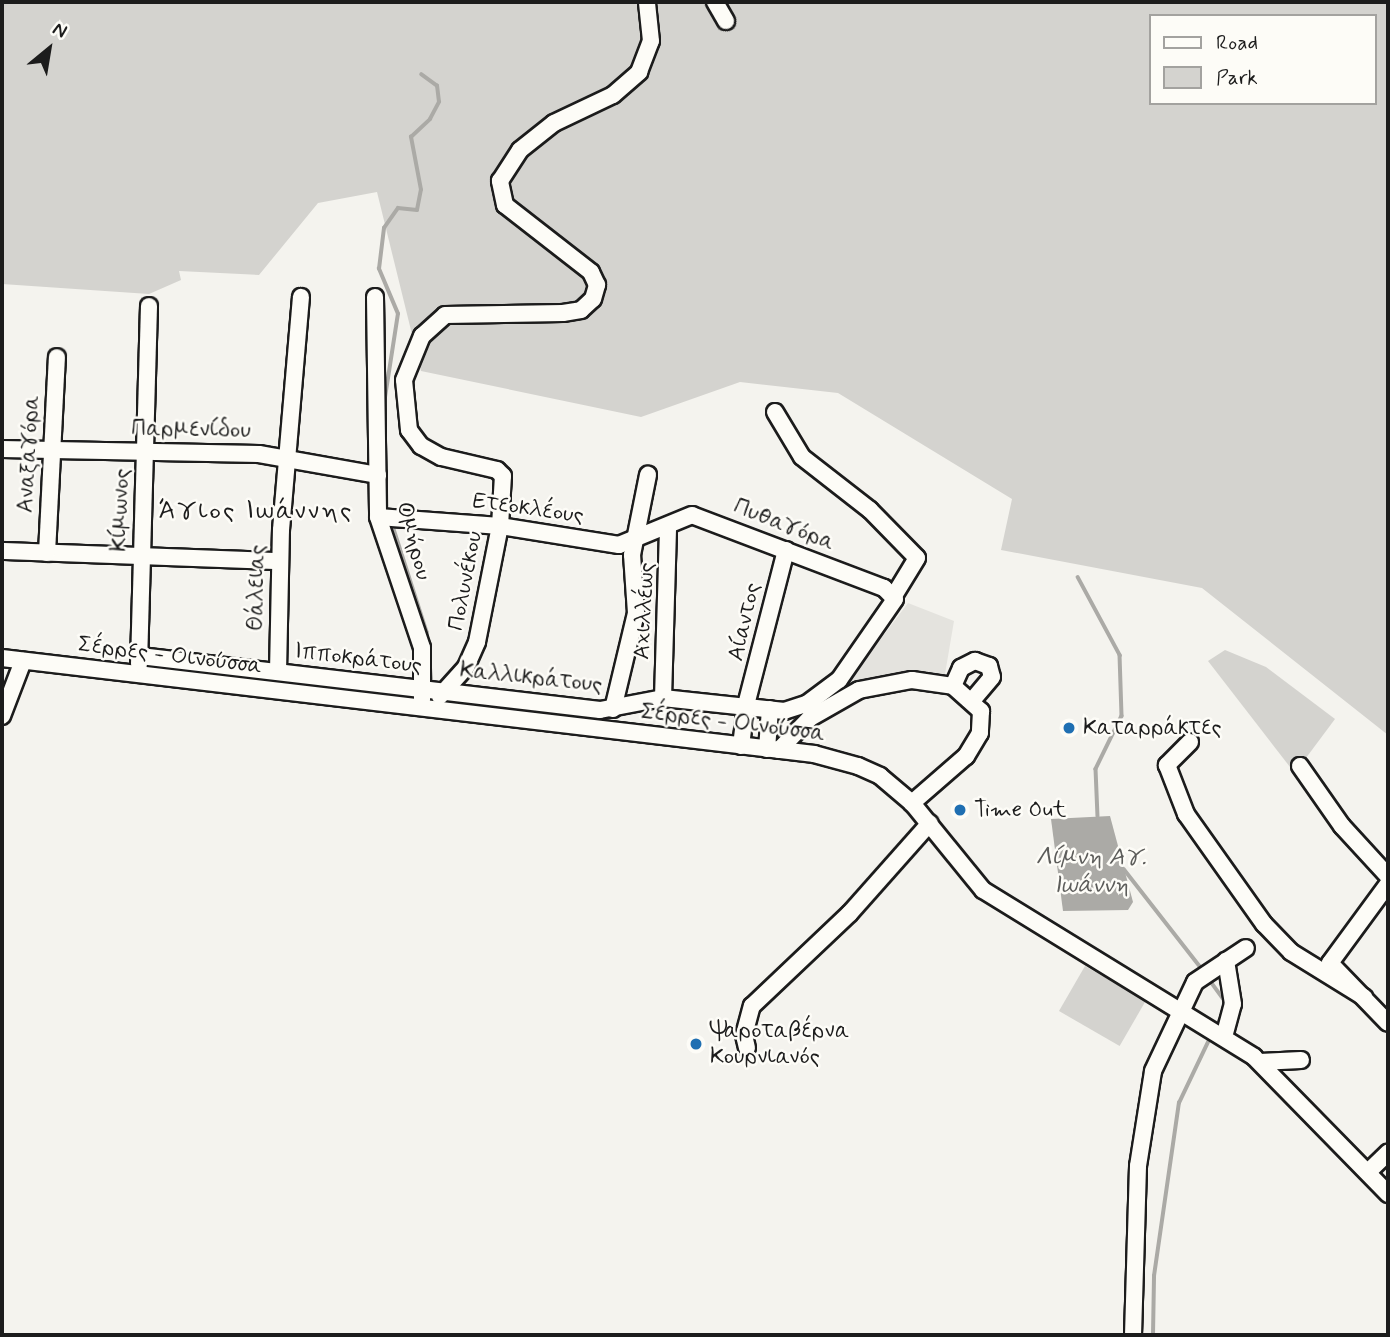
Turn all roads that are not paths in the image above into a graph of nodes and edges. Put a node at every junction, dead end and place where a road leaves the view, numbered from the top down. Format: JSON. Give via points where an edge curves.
{"nodes":[{"id":1,"x":647,"y":2,"type":"edge"},
{"id":2,"x":715,"y":2,"type":"edge"},
{"id":3,"x":726,"y":21,"type":"dead end"},
{"id":4,"x":301,"y":297,"type":"dead end"},
{"id":5,"x":375,"y":297,"type":"dead end"},
{"id":6,"x":149,"y":306,"type":"dead end"},
{"id":7,"x":57,"y":357,"type":"dead end"},
{"id":8,"x":775,"y":412,"type":"dead end"},
{"id":9,"x":2,"y":449,"type":"edge"},
{"id":10,"x":52,"y":450,"type":"junction"},
{"id":11,"x":146,"y":452,"type":"junction"},
{"id":12,"x":287,"y":456,"type":"junction"},
{"id":13,"x":378,"y":475,"type":"junction"},
{"id":14,"x":648,"y":475,"type":"dead end"},
{"id":15,"x":378,"y":517,"type":"junction"},
{"id":16,"x":500,"y":526,"type":"junction"},
{"id":17,"x":668,"y":527,"type":"junction"},
{"id":18,"x":634,"y":541,"type":"junction"},
{"id":19,"x":786,"y":550,"type":"junction"},
{"id":20,"x":2,"y":551,"type":"edge"},
{"id":21,"x":47,"y":553,"type":"junction"},
{"id":22,"x":143,"y":556,"type":"junction"},
{"id":23,"x":280,"y":561,"type":"junction"},
{"id":24,"x":890,"y":591,"type":"junction"},
{"id":25,"x":140,"y":656,"type":"junction"},
{"id":26,"x":2,"y":658,"type":"edge"},
{"id":27,"x":23,"y":662,"type":"junction"},
{"id":28,"x":278,"y":672,"type":"junction"},
{"id":29,"x":139,"y":673,"type":"junction"},
{"id":30,"x":953,"y":686,"type":"junction"},
{"id":31,"x":424,"y":690,"type":"junction"},
{"id":32,"x":445,"y":692,"type":"junction"},
{"id":33,"x":663,"y":698,"type":"junction"},
{"id":34,"x":973,"y":699,"type":"junction"},
{"id":35,"x":746,"y":705,"type":"junction"},
{"id":36,"x":421,"y":709,"type":"junction"},
{"id":37,"x":613,"y":709,"type":"junction"},
{"id":38,"x":770,"y":709,"type":"junction"},
{"id":39,"x":2,"y":716,"type":"edge"},
{"id":40,"x":1190,"y":742,"type":"dead end"},
{"id":41,"x":741,"y":746,"type":"junction"},
{"id":42,"x":773,"y":749,"type":"junction"},
{"id":43,"x":1300,"y":766,"type":"dead end"},
{"id":44,"x":912,"y":803,"type":"junction"},
{"id":45,"x":930,"y":823,"type":"junction"},
{"id":46,"x":1388,"y":876,"type":"edge"},
{"id":47,"x":1388,"y":884,"type":"edge"},
{"id":48,"x":1247,"y":948,"type":"dead end"},
{"id":49,"x":1220,"y":965,"type":"junction"},
{"id":50,"x":1364,"y":997,"type":"junction"},
{"id":51,"x":1179,"y":1008,"type":"junction"},
{"id":52,"x":1388,"y":1023,"type":"edge"},
{"id":53,"x":1224,"y":1037,"type":"junction"},
{"id":54,"x":747,"y":1048,"type":"dead end"},
{"id":55,"x":1254,"y":1057,"type":"junction"},
{"id":56,"x":1301,"y":1060,"type":"dead end"},
{"id":57,"x":1388,"y":1153,"type":"edge"},
{"id":58,"x":1368,"y":1172,"type":"junction"},
{"id":59,"x":1388,"y":1194,"type":"edge"},
{"id":60,"x":1133,"y":1335,"type":"edge"}],
"edges":[{"from":1,"to":16,"type":"street","name":"Πολυνέκου","via":[[651,41],[639,72],[613,96],[554,123],[520,150],[500,181],[505,205],[591,272],[597,285],[593,299],[581,310],[563,313],[459,313],[431,325],[404,380],[409,430],[434,454],[497,470],[503,482]]},
{"from":2,"to":3,"type":"street"},
{"from":4,"to":12,"type":"street","name":"Θάλειας"},
{"from":5,"to":13,"type":"street","name":"Ομήρου"},
{"from":6,"to":11,"type":"street","name":"Κίμωνος"},
{"from":7,"to":10,"type":"street","name":"Αναξαγόρα"},
{"from":8,"to":24,"type":"street","via":[[802,457],[870,510],[917,558]]},
{"from":9,"to":10,"type":"street","name":"Παρμενίδου"},
{"from":10,"to":11,"type":"street","name":"Παρμενίδου"},
{"from":10,"to":21,"type":"street","name":"Αναξαγόρα"},
{"from":11,"to":12,"type":"street","name":"Παρμενίδου"},
{"from":11,"to":22,"type":"street","name":"Κίμωνος"},
{"from":12,"to":13,"type":"street","name":"Παρμενίδου"},
{"from":12,"to":23,"type":"street","name":"Θάλειας"},
{"from":13,"to":15,"type":"street","name":"Ομήρου"},
{"from":14,"to":18,"type":"street"},
{"from":15,"to":16,"type":"street","name":"Ετεοκλέους"},
{"from":15,"to":31,"type":"street","name":"Ομήρου","via":[[422,648]]},
{"from":16,"to":18,"type":"street","name":"Ετεοκλέους","via":[[610,545]]},
{"from":16,"to":32,"type":"street","name":"Πολυνέκου","via":[[476,648]]},
{"from":17,"to":18,"type":"street","name":"Ετεοκλέους"},
{"from":17,"to":19,"type":"street","name":"Πυθαγόρα","via":[[692,515]]},
{"from":17,"to":33,"type":"street","name":"Αχιλλέως"},
{"from":18,"to":37,"type":"street","via":[[636,612]]},
{"from":19,"to":24,"type":"street","name":"Πυθαγόρα"},
{"from":19,"to":35,"type":"street","name":"Αίαντος"},
{"from":20,"to":21,"type":"street"},
{"from":21,"to":22,"type":"street"},
{"from":22,"to":23,"type":"street"},
{"from":22,"to":25,"type":"street","name":"Κίμωνος"},
{"from":23,"to":28,"type":"street","name":"Θάλειας"},
{"from":24,"to":38,"type":"street","name":"Καλλικράτους","via":[[892,607],[839,680],[817,698],[791,710]]},
{"from":25,"to":28,"type":"street","name":"Ιπποκράτους"},
{"from":25,"to":29,"type":"street","name":"Κίμωνος"},
{"from":26,"to":27,"type":"street","name":"Σέρρες - Οινούσσα"},
{"from":27,"to":29,"type":"street","name":"Σέρρες - Οινούσσα"},
{"from":27,"to":39,"type":"street"},
{"from":28,"to":31,"type":"street","name":"Ιπποκράτους"},
{"from":29,"to":36,"type":"street","name":"Σέρρες - Οινούσσα"},
{"from":30,"to":34,"type":"street"},
{"from":30,"to":34,"type":"street","via":[[961,668],[975,661],[989,666],[992,677]]},
{"from":30,"to":42,"type":"street","via":[[901,681],[859,690],[810,719]]},
{"from":31,"to":32,"type":"street","name":"Ιπποκράτους"},
{"from":31,"to":36,"type":"street","name":"Ομήρου"},
{"from":32,"to":36,"type":"street","name":"Πολυνέκου"},
{"from":32,"to":37,"type":"street","name":"Καλλικράτους"},
{"from":33,"to":35,"type":"street","name":"Καλλικράτους"},
{"from":33,"to":37,"type":"street","name":"Καλλικράτους"},
{"from":34,"to":44,"type":"street","via":[[982,720],[975,745]]},
{"from":35,"to":38,"type":"street","name":"Καλλικράτους"},
{"from":35,"to":41,"type":"street","name":"Αίαντος"},
{"from":36,"to":41,"type":"street","name":"Σέρρες - Οινούσσα"},
{"from":38,"to":42,"type":"street"},
{"from":40,"to":50,"type":"street","via":[[1167,765],[1186,814],[1264,924],[1291,952]]},
{"from":41,"to":42,"type":"street","name":"Σέρρες - Οινούσσα"},
{"from":42,"to":44,"type":"street","name":"Σέρρες - Οινούσσα","via":[[828,757],[871,771]]},
{"from":43,"to":46,"type":"street","via":[[1342,826]]},
{"from":44,"to":45,"type":"street","name":"Σέρρες - Οινούσσα"},
{"from":45,"to":51,"type":"street","name":"Σέρρες - Οινούσσα","via":[[983,890]]},
{"from":45,"to":54,"type":"street","via":[[850,913],[752,1006],[744,1035]]},
{"from":47,"to":50,"type":"street","via":[[1330,963]]},
{"from":48,"to":49,"type":"street"},
{"from":49,"to":51,"type":"street","via":[[1199,979]]},
{"from":49,"to":53,"type":"street","via":[[1233,1004]]},
{"from":50,"to":52,"type":"street"},
{"from":51,"to":53,"type":"street","name":"Σέρρες - Οινούσσα"},
{"from":51,"to":60,"type":"street","via":[[1153,1071],[1138,1166]]},
{"from":53,"to":55,"type":"street","name":"Σέρρες - Οινούσσα"},
{"from":55,"to":56,"type":"street"},
{"from":55,"to":58,"type":"street","name":"Σέρρες - Οινούσσα"},
{"from":57,"to":58,"type":"street"},
{"from":58,"to":59,"type":"street","name":"Σέρρες - Οινούσσα"}]}
